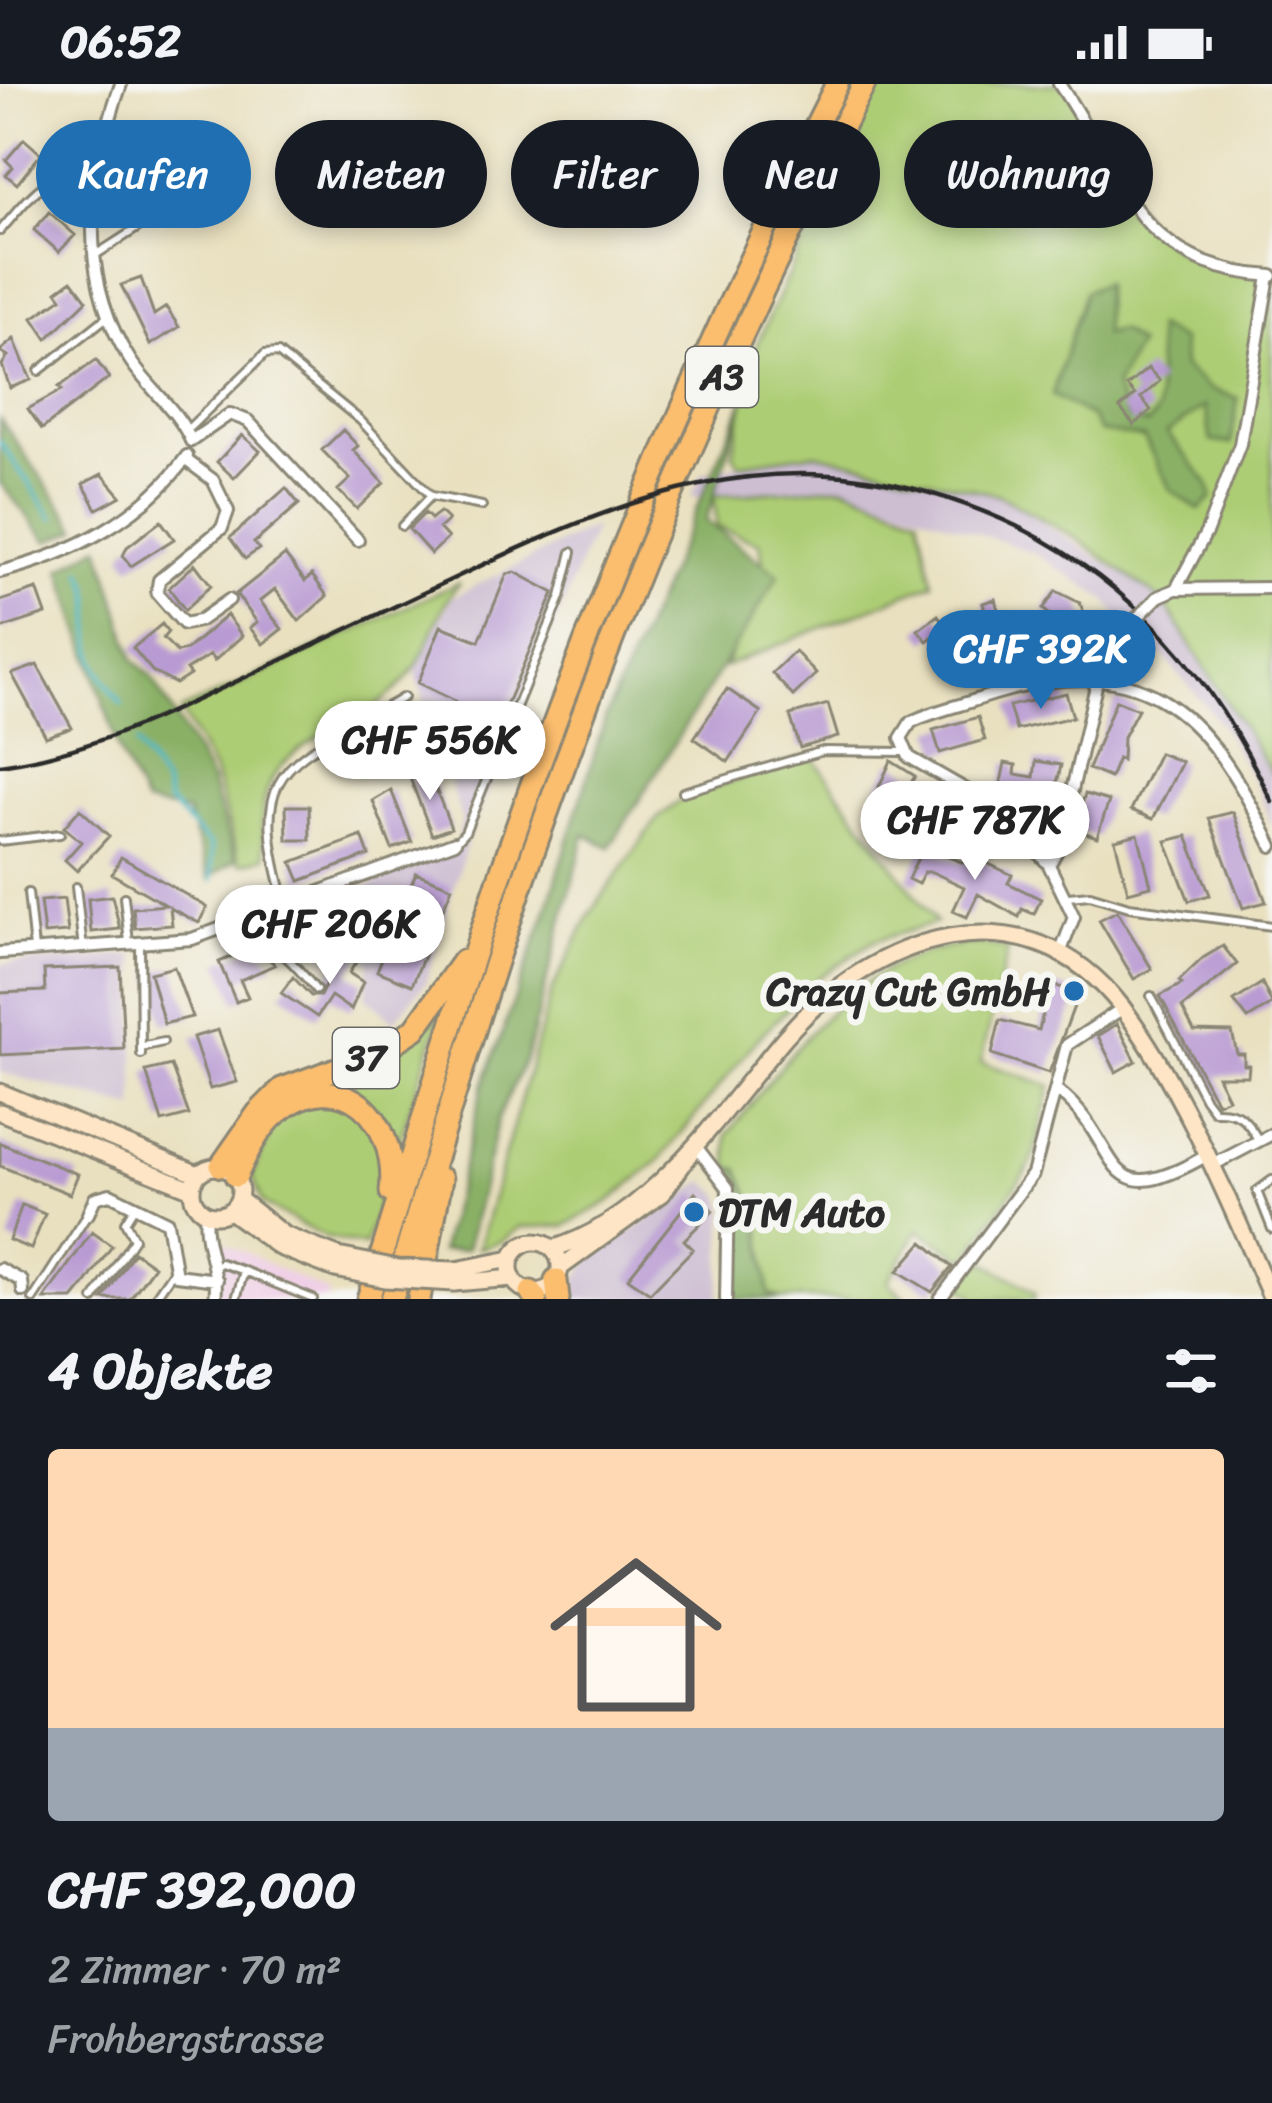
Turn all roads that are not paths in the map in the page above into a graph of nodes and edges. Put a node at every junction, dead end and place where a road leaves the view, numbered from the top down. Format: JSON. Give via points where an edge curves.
{"nodes":[{"id":1,"x":121,"y":84,"type":"edge"},
{"id":2,"x":837,"y":84,"type":"edge"},
{"id":3,"x":864,"y":84,"type":"edge"},
{"id":4,"x":1059,"y":84,"type":"edge"},
{"id":5,"x":110,"y":120,"type":"edge"},
{"id":6,"x":36,"y":191,"type":"edge"},
{"id":7,"x":95,"y":228,"type":"edge"},
{"id":8,"x":137,"y":228,"type":"edge"},
{"id":9,"x":0,"y":231,"type":"edge"},
{"id":10,"x":94,"y":256,"type":"junction"},
{"id":11,"x":1270,"y":276,"type":"edge"},
{"id":12,"x":107,"y":317,"type":"junction"},
{"id":13,"x":39,"y":371,"type":"dead end"},
{"id":14,"x":189,"y":436,"type":"junction"},
{"id":15,"x":186,"y":460,"type":"junction"},
{"id":16,"x":431,"y":496,"type":"junction"},
{"id":17,"x":482,"y":506,"type":"dead end"},
{"id":18,"x":402,"y":526,"type":"dead end"},
{"id":19,"x":358,"y":540,"type":"dead end"},
{"id":20,"x":572,"y":552,"type":"dead end"},
{"id":21,"x":0,"y":572,"type":"edge"},
{"id":22,"x":1272,"y":588,"type":"edge"},
{"id":23,"x":1176,"y":589,"type":"junction"},
{"id":24,"x":229,"y":600,"type":"dead end"},
{"id":25,"x":1103,"y":678,"type":"junction"},
{"id":26,"x":404,"y":698,"type":"dead end"},
{"id":27,"x":904,"y":752,"type":"junction"},
{"id":28,"x":683,"y":793,"type":"dead end"},
{"id":29,"x":60,"y":834,"type":"dead end"},
{"id":30,"x":0,"y":841,"type":"edge"},
{"id":31,"x":455,"y":842,"type":"joint"},
{"id":32,"x":1272,"y":846,"type":"edge"},
{"id":33,"x":1048,"y":865,"type":"junction"},
{"id":34,"x":76,"y":887,"type":"dead end"},
{"id":35,"x":28,"y":893,"type":"dead end"},
{"id":36,"x":1068,"y":897,"type":"junction"},
{"id":37,"x":124,"y":898,"type":"dead end"},
{"id":38,"x":286,"y":906,"type":"junction"},
{"id":39,"x":486,"y":919,"type":"junction"},
{"id":40,"x":1272,"y":926,"type":"edge"},
{"id":41,"x":230,"y":927,"type":"junction"},
{"id":42,"x":134,"y":945,"type":"junction"},
{"id":43,"x":82,"y":949,"type":"junction"},
{"id":44,"x":34,"y":951,"type":"junction"},
{"id":45,"x":0,"y":953,"type":"edge"},
{"id":46,"x":1059,"y":956,"type":"junction"},
{"id":47,"x":316,"y":990,"type":"dead end"},
{"id":48,"x":1151,"y":996,"type":"dead end"},
{"id":49,"x":1123,"y":1008,"type":"junction"},
{"id":50,"x":163,"y":1042,"type":"dead end"},
{"id":51,"x":462,"y":1072,"type":"junction"},
{"id":52,"x":0,"y":1092,"type":"edge"},
{"id":53,"x":1059,"y":1092,"type":"junction"},
{"id":54,"x":0,"y":1112,"type":"edge"},
{"id":55,"x":1268,"y":1137,"type":"edge"},
{"id":56,"x":695,"y":1145,"type":"junction"},
{"id":57,"x":1206,"y":1162,"type":"junction"},
{"id":58,"x":228,"y":1171,"type":"junction"},
{"id":59,"x":1272,"y":1180,"type":"edge"},
{"id":60,"x":195,"y":1181,"type":"junction"},
{"id":61,"x":235,"y":1205,"type":"junction"},
{"id":62,"x":134,"y":1206,"type":"junction"},
{"id":63,"x":206,"y":1213,"type":"junction"},
{"id":64,"x":88,"y":1214,"type":"joint"},
{"id":65,"x":1272,"y":1228,"type":"edge"},
{"id":66,"x":385,"y":1244,"type":"junction"},
{"id":67,"x":552,"y":1249,"type":"junction"},
{"id":68,"x":512,"y":1259,"type":"junction"},
{"id":69,"x":0,"y":1269,"type":"edge"},
{"id":70,"x":174,"y":1270,"type":"junction"},
{"id":71,"x":244,"y":1271,"type":"junction"},
{"id":72,"x":214,"y":1274,"type":"junction"},
{"id":73,"x":259,"y":1276,"type":"junction"},
{"id":74,"x":455,"y":1276,"type":"junction"},
{"id":75,"x":558,"y":1282,"type":"edge"},
{"id":76,"x":286,"y":1286,"type":"junction"},
{"id":77,"x":526,"y":1289,"type":"edge"},
{"id":78,"x":255,"y":1290,"type":"dead end"},
{"id":79,"x":28,"y":1295,"type":"edge"},
{"id":80,"x":94,"y":1299,"type":"edge"},
{"id":81,"x":154,"y":1299,"type":"edge"},
{"id":82,"x":216,"y":1299,"type":"edge"},
{"id":83,"x":236,"y":1299,"type":"edge"},
{"id":84,"x":282,"y":1299,"type":"edge"},
{"id":85,"x":314,"y":1299,"type":"edge"},
{"id":86,"x":368,"y":1299,"type":"edge"},
{"id":87,"x":392,"y":1299,"type":"edge"},
{"id":88,"x":419,"y":1299,"type":"edge"},
{"id":89,"x":726,"y":1299,"type":"edge"},
{"id":90,"x":940,"y":1299,"type":"edge"},
{"id":91,"x":1272,"y":1299,"type":"edge"}],
"edges":[{"from":1,"to":5,"type":"street"},
{"from":2,"to":39,"type":"highway","number":"A3","via":[[646,492]]},
{"from":3,"to":51,"type":"highway","number":"A3","via":[[748,319],[628,596]]},
{"from":4,"to":11,"type":"street","via":[[1154,234],[1195,260]]},
{"from":6,"to":9,"type":"lane"},
{"from":7,"to":10,"type":"street"},
{"from":8,"to":10,"type":"lane"},
{"from":10,"to":12,"type":"street"},
{"from":11,"to":23,"type":"street","via":[[1240,444]]},
{"from":12,"to":13,"type":"lane"},
{"from":12,"to":14,"type":"street"},
{"from":14,"to":15,"type":"street"},
{"from":14,"to":16,"type":"lane","via":[[265,353],[278,353],[360,419]]},
{"from":14,"to":19,"type":"street","via":[[230,414],[248,421]]},
{"from":15,"to":21,"type":"street","via":[[101,534]]},
{"from":15,"to":24,"type":"street","via":[[213,480],[228,511],[222,528],[160,580],[157,593],[184,624]]},
{"from":16,"to":17,"type":"lane"},
{"from":16,"to":18,"type":"lane"},
{"from":20,"to":31,"type":"lane","via":[[561,597]]},
{"from":22,"to":23,"type":"street"},
{"from":23,"to":25,"type":"street","bridge":true,"via":[[1126,629]]},
{"from":25,"to":27,"type":"street","via":[[1047,680],[917,718],[903,731]]},
{"from":25,"to":32,"type":"street","via":[[1174,707],[1231,773]]},
{"from":25,"to":33,"type":"street"},
{"from":26,"to":38,"type":"lane","via":[[292,764],[275,785],[268,842]]},
{"from":27,"to":28,"type":"lane","via":[[823,751]]},
{"from":27,"to":33,"type":"street","via":[[991,804]]},
{"from":29,"to":30,"type":"lane"},
{"from":31,"to":38,"type":"street"},
{"from":33,"to":36,"type":"street"},
{"from":34,"to":43,"type":"lane"},
{"from":35,"to":44,"type":"lane"},
{"from":36,"to":40,"type":"lane"},
{"from":36,"to":46,"type":"street","via":[[1073,928]]},
{"from":37,"to":42,"type":"lane"},
{"from":38,"to":41,"type":"street"},
{"from":39,"to":58,"type":"highway","number":"37","via":[[415,1029],[377,1054],[282,1089],[258,1113]]},
{"from":39,"to":66,"type":"highway","number":"A3"},
{"from":41,"to":42,"type":"street"},
{"from":41,"to":47,"type":"lane","via":[[264,937]]},
{"from":42,"to":43,"type":"street"},
{"from":42,"to":50,"type":"lane","via":[[141,1050]]},
{"from":43,"to":44,"type":"street"},
{"from":44,"to":45,"type":"street"},
{"from":46,"to":49,"type":"main road"},
{"from":46,"to":56,"type":"main road","via":[[966,934],[877,958],[814,1005]]},
{"from":48,"to":55,"type":"lane","via":[[1214,1111],[1232,1110]]},
{"from":49,"to":53,"type":"street","via":[[1067,1045]]},
{"from":49,"to":57,"type":"main road"},
{"from":51,"to":87,"type":"highway","number":"A3"},
{"from":51,"to":88,"type":"highway"},
{"from":52,"to":60,"type":"main road"},
{"from":53,"to":57,"type":"street","via":[[1118,1171],[1137,1182]]},
{"from":53,"to":90,"type":"street","via":[[1033,1174]]},
{"from":54,"to":60,"type":"main road"},
{"from":55,"to":57,"type":"street"},
{"from":56,"to":67,"type":"main road","via":[[610,1219]]},
{"from":56,"to":75,"type":"main road","via":[[662,1194]]},
{"from":56,"to":89,"type":"street","via":[[728,1188]]},
{"from":57,"to":91,"type":"main road"},
{"from":58,"to":60,"type":"main road"},
{"from":58,"to":61,"type":"main road"},
{"from":58,"to":66,"type":"highway","via":[[288,1106],[326,1095],[360,1105],[381,1124],[393,1153]]},
{"from":59,"to":65,"type":"lane","via":[[1257,1191]]},
{"from":60,"to":63,"type":"main road","via":[[195,1203]]},
{"from":61,"to":63,"type":"main road"},
{"from":61,"to":74,"type":"main road","bridge":true,"via":[[262,1238],[385,1279]]},
{"from":62,"to":64,"type":"street","via":[[110,1195],[95,1198]]},
{"from":62,"to":70,"type":"street","via":[[167,1222]]},
{"from":62,"to":80,"type":"lane","via":[[125,1222],[134,1239]]},
{"from":63,"to":72,"type":"street"},
{"from":64,"to":79,"type":"lane"},
{"from":66,"to":86,"type":"highway","number":"A3"},
{"from":67,"to":68,"type":"main road","via":[[525,1244]]},
{"from":67,"to":75,"type":"main road"},
{"from":68,"to":74,"type":"main road"},
{"from":68,"to":77,"type":"main road"},
{"from":69,"to":79,"type":"street","via":[[22,1281]]},
{"from":70,"to":72,"type":"street","via":[[183,1277]]},
{"from":70,"to":81,"type":"lane"},
{"from":71,"to":72,"type":"lane","via":[[221,1263]]},
{"from":71,"to":73,"type":"lane"},
{"from":71,"to":83,"type":"lane"},
{"from":72,"to":82,"type":"street"},
{"from":73,"to":76,"type":"lane"},
{"from":73,"to":78,"type":"lane"},
{"from":74,"to":77,"type":"main road"},
{"from":75,"to":77,"type":"main road"},
{"from":76,"to":84,"type":"lane"},
{"from":76,"to":85,"type":"lane"}]}
